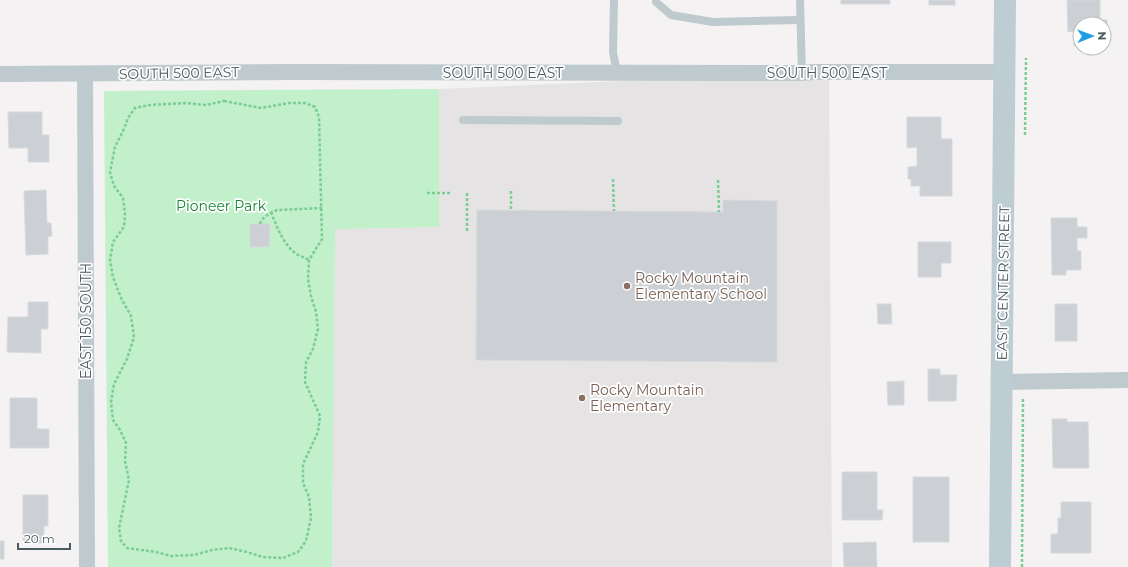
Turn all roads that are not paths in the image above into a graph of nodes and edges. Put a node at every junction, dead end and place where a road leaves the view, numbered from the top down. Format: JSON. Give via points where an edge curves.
{"nodes":[{"id":1,"x":614,"y":0,"type":"edge"},
{"id":2,"x":656,"y":0,"type":"edge"},
{"id":3,"x":800,"y":0,"type":"edge"},
{"id":4,"x":1005,"y":0,"type":"edge"},
{"id":5,"x":800,"y":20,"type":"junction"},
{"id":6,"x":1005,"y":72,"type":"junction"},
{"id":7,"x":616,"y":73,"type":"junction"},
{"id":8,"x":802,"y":73,"type":"junction"},
{"id":9,"x":0,"y":74,"type":"edge"},
{"id":10,"x":86,"y":74,"type":"junction"},
{"id":11,"x":463,"y":120,"type":"dead end"},
{"id":12,"x":618,"y":121,"type":"dead end"},
{"id":13,"x":1128,"y":380,"type":"edge"},
{"id":14,"x":1002,"y":382,"type":"junction"},
{"id":15,"x":87,"y":567,"type":"edge"},
{"id":16,"x":1000,"y":567,"type":"edge"}],
"edges":[{"from":1,"to":7,"type":"lane","via":[[613,52]]},
{"from":2,"to":5,"type":"lane","via":[[671,15],[713,22]]},
{"from":3,"to":5,"type":"lane"},
{"from":4,"to":6,"type":"street","name":"EAST CENTER STREET"},
{"from":5,"to":8,"type":"lane"},
{"from":6,"to":8,"type":"street","name":"SOUTH 500 EAST"},
{"from":6,"to":14,"type":"street","name":"EAST CENTER STREET"},
{"from":7,"to":8,"type":"street","name":"SOUTH 500 EAST"},
{"from":7,"to":10,"type":"street","name":"SOUTH 500 EAST"},
{"from":9,"to":10,"type":"street","name":"SOUTH 500 EAST"},
{"from":10,"to":15,"type":"street","name":"EAST 150 SOUTH"},
{"from":11,"to":12,"type":"lane"},
{"from":13,"to":14,"type":"street"},
{"from":14,"to":16,"type":"street","name":"EAST CENTER STREET"}]}
